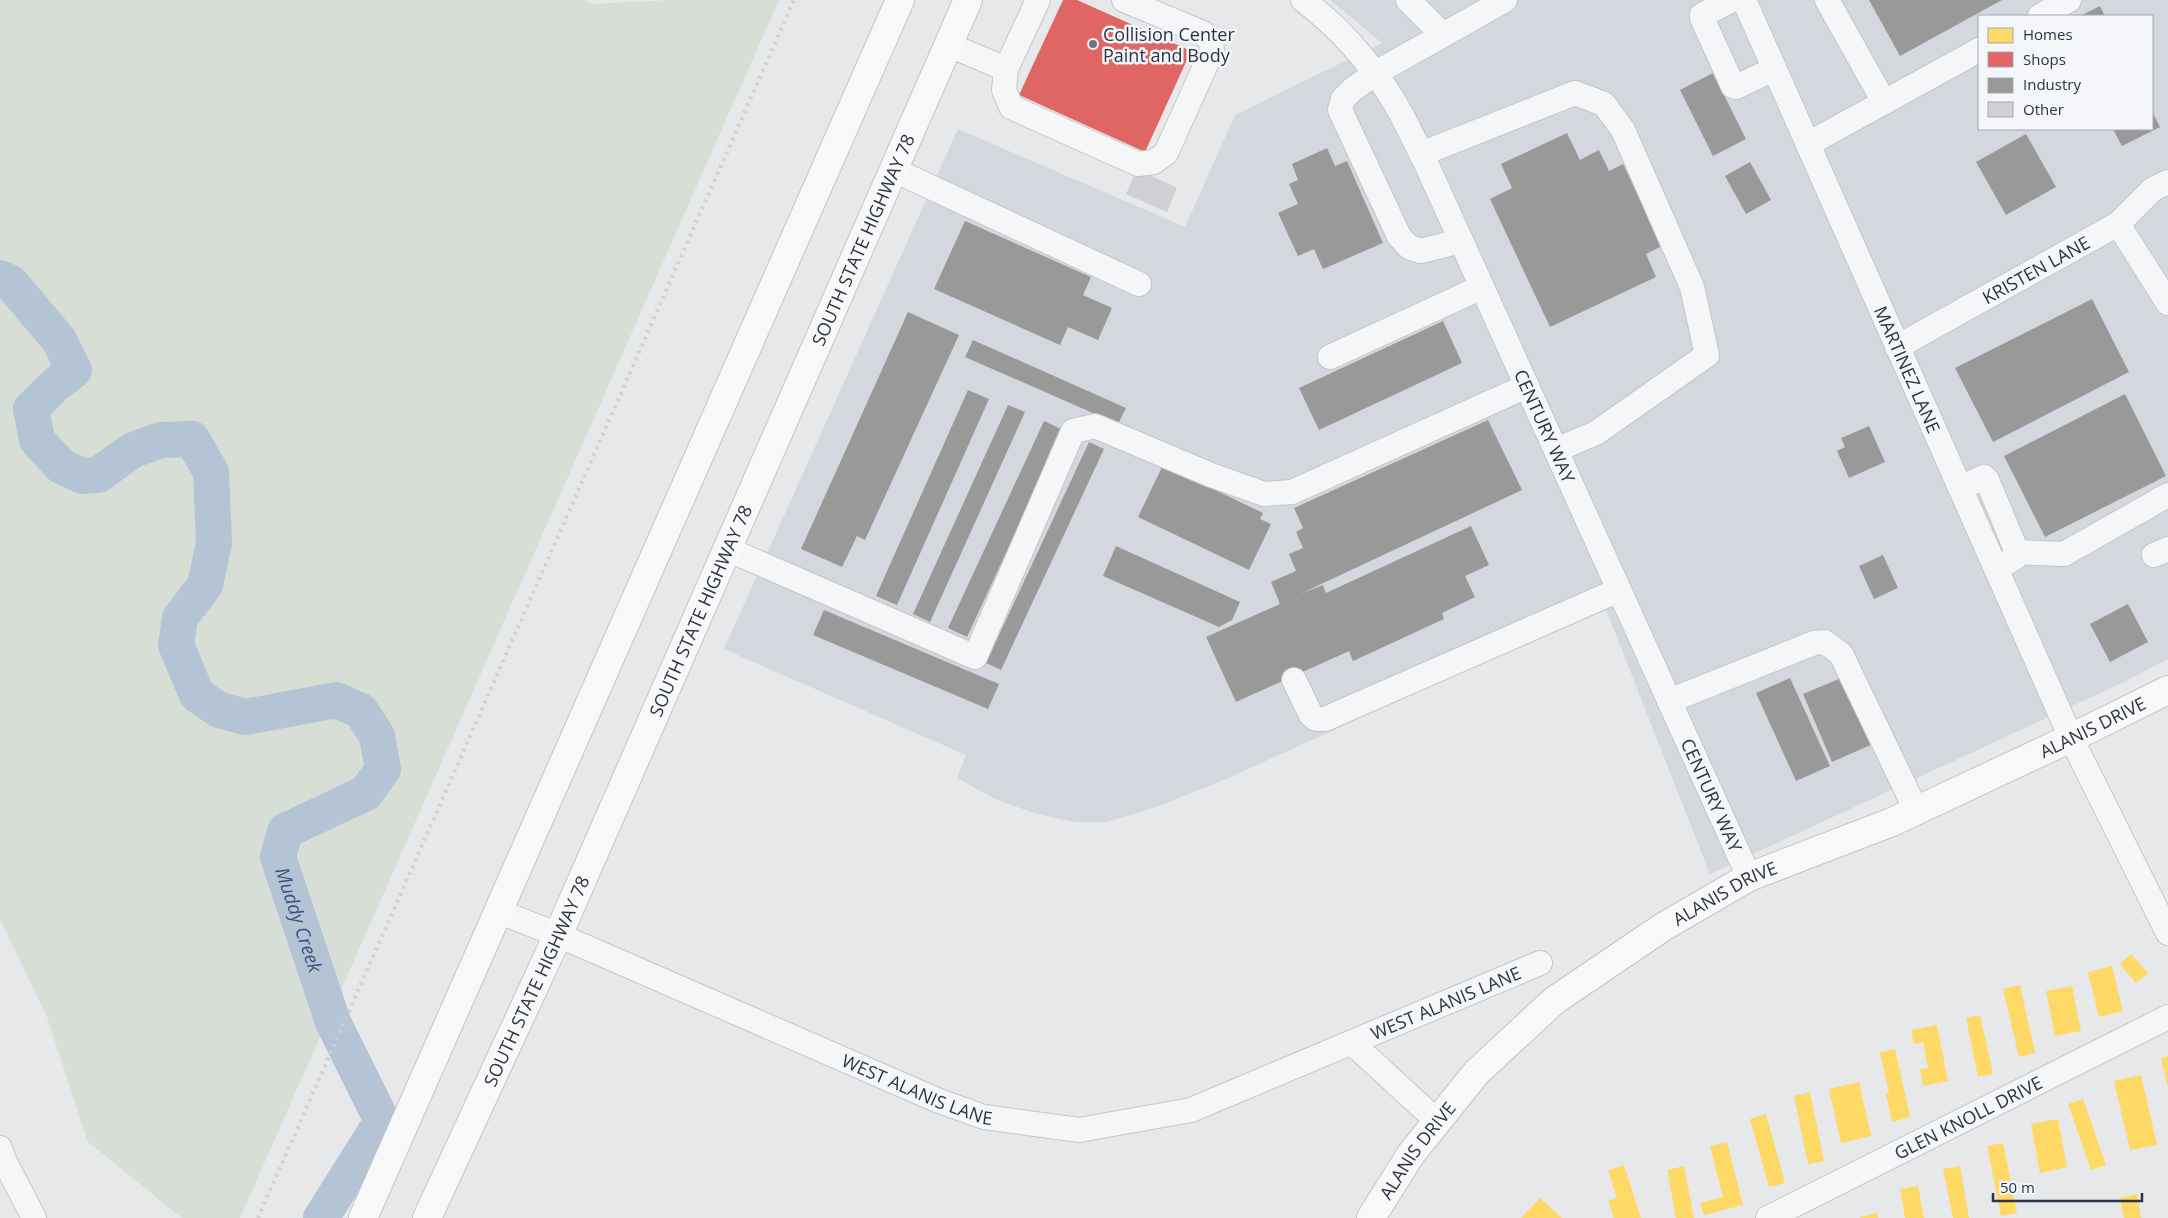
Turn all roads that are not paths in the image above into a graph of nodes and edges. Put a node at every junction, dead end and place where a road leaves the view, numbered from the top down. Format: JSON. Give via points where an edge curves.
{"nodes":[{"id":1,"x":900,"y":0,"type":"edge"},
{"id":2,"x":968,"y":0,"type":"edge"},
{"id":3,"x":1038,"y":0,"type":"edge"},
{"id":4,"x":1303,"y":0,"type":"edge"},
{"id":5,"x":1408,"y":0,"type":"edge"},
{"id":6,"x":1505,"y":0,"type":"edge"},
{"id":7,"x":1732,"y":0,"type":"edge"},
{"id":8,"x":1744,"y":0,"type":"edge"},
{"id":9,"x":1827,"y":0,"type":"edge"},
{"id":10,"x":2069,"y":0,"type":"edge"},
{"id":11,"x":1131,"y":1,"type":"edge"},
{"id":12,"x":2042,"y":15,"type":"edge"},
{"id":13,"x":1443,"y":35,"type":"junction"},
{"id":14,"x":948,"y":45,"type":"junction"},
{"id":15,"x":1978,"y":51,"type":"edge"},
{"id":16,"x":1006,"y":69,"type":"junction"},
{"id":17,"x":1774,"y":69,"type":"junction"},
{"id":18,"x":1374,"y":74,"type":"junction"},
{"id":19,"x":1884,"y":102,"type":"junction"},
{"id":20,"x":1808,"y":144,"type":"junction"},
{"id":21,"x":1421,"y":154,"type":"junction"},
{"id":22,"x":894,"y":170,"type":"junction"},
{"id":23,"x":2168,"y":182,"type":"edge"},
{"id":24,"x":2118,"y":224,"type":"junction"},
{"id":25,"x":1461,"y":241,"type":"junction"},
{"id":26,"x":1139,"y":284,"type":"dead end"},
{"id":27,"x":1482,"y":287,"type":"junction"},
{"id":28,"x":2168,"y":303,"type":"edge"},
{"id":29,"x":1896,"y":347,"type":"junction"},
{"id":30,"x":1330,"y":357,"type":"dead end"},
{"id":31,"x":1527,"y":386,"type":"junction"},
{"id":32,"x":1556,"y":450,"type":"junction"},
{"id":33,"x":1960,"y":488,"type":"junction"},
{"id":34,"x":2168,"y":496,"type":"edge"},
{"id":35,"x":727,"y":549,"type":"junction"},
{"id":36,"x":2017,"y":552,"type":"junction"},
{"id":37,"x":1996,"y":570,"type":"junction"},
{"id":38,"x":1619,"y":590,"type":"junction"},
{"id":39,"x":1294,"y":680,"type":"dead end"},
{"id":40,"x":2168,"y":690,"type":"edge"},
{"id":41,"x":1669,"y":701,"type":"junction"},
{"id":42,"x":2071,"y":738,"type":"junction"},
{"id":43,"x":1916,"y":810,"type":"junction"},
{"id":44,"x":1749,"y":877,"type":"junction"},
{"id":45,"x":498,"y":911,"type":"junction"},
{"id":46,"x":2168,"y":933,"type":"edge"},
{"id":47,"x":558,"y":935,"type":"junction"},
{"id":48,"x":1540,"y":963,"type":"dead end"},
{"id":49,"x":2168,"y":1017,"type":"edge"},
{"id":50,"x":1352,"y":1043,"type":"junction"},
{"id":51,"x":1437,"y":1121,"type":"junction"},
{"id":52,"x":0,"y":1148,"type":"edge"},
{"id":53,"x":34,"y":1218,"type":"edge"},
{"id":54,"x":363,"y":1218,"type":"edge"},
{"id":55,"x":427,"y":1218,"type":"edge"},
{"id":56,"x":1370,"y":1218,"type":"edge"},
{"id":57,"x":1768,"y":1218,"type":"edge"}],
"edges":[{"from":1,"to":45,"type":"main road"},
{"from":2,"to":14,"type":"main road","name":"SOUTH STATE HIGHWAY 78"},
{"from":3,"to":16,"type":"street"},
{"from":4,"to":18,"type":"street","name":"CENTURY WAY","via":[[1324,16]]},
{"from":5,"to":13,"type":"street"},
{"from":6,"to":13,"type":"street"},
{"from":7,"to":17,"type":"street","via":[[1702,15],[1702,18],[1733,86]]},
{"from":8,"to":17,"type":"street","name":"MARTINEZ LANE"},
{"from":9,"to":19,"type":"street"},
{"from":10,"to":12,"type":"street"},
{"from":11,"to":16,"type":"street","via":[[1211,40],[1212,51],[1166,153],[1154,162],[1138,164],[1011,107],[1004,90]]},
{"from":13,"to":18,"type":"street"},
{"from":14,"to":16,"type":"street"},
{"from":14,"to":22,"type":"main road","name":"SOUTH STATE HIGHWAY 78"},
{"from":15,"to":19,"type":"street"},
{"from":17,"to":20,"type":"street","name":"MARTINEZ LANE"},
{"from":18,"to":21,"type":"street","name":"CENTURY WAY","via":[[1394,102]]},
{"from":18,"to":25,"type":"street","via":[[1343,99],[1340,110],[1399,236],[1409,247],[1421,251]]},
{"from":19,"to":20,"type":"street"},
{"from":20,"to":29,"type":"street","name":"MARTINEZ LANE"},
{"from":21,"to":25,"type":"street","name":"CENTURY WAY"},
{"from":21,"to":32,"type":"street","via":[[1575,93],[1604,104],[1624,130],[1692,287],[1706,355],[1596,433]]},
{"from":22,"to":26,"type":"street"},
{"from":22,"to":35,"type":"main road","name":"SOUTH STATE HIGHWAY 78"},
{"from":23,"to":24,"type":"street","name":"KRISTEN LANE","via":[[2153,189]]},
{"from":24,"to":28,"type":"street"},
{"from":24,"to":29,"type":"street","name":"KRISTEN LANE"},
{"from":25,"to":27,"type":"street","name":"CENTURY WAY"},
{"from":27,"to":30,"type":"street"},
{"from":27,"to":31,"type":"street","name":"CENTURY WAY"},
{"from":29,"to":33,"type":"street","name":"MARTINEZ LANE"},
{"from":31,"to":32,"type":"street","name":"CENTURY WAY"},
{"from":31,"to":35,"type":"street","via":[[1292,492],[1264,494],[1095,426],[1073,432],[975,657]]},
{"from":32,"to":38,"type":"street","name":"CENTURY WAY"},
{"from":33,"to":36,"type":"street","via":[[1984,477]]},
{"from":33,"to":37,"type":"street","name":"MARTINEZ LANE"},
{"from":34,"to":36,"type":"street","via":[[2064,554]]},
{"from":35,"to":47,"type":"main road","name":"SOUTH STATE HIGHWAY 78"},
{"from":36,"to":37,"type":"street","via":[[2016,557]]},
{"from":37,"to":42,"type":"street","name":"MARTINEZ LANE"},
{"from":38,"to":39,"type":"street","via":[[1325,719],[1311,715]]},
{"from":38,"to":41,"type":"street","name":"CENTURY WAY"},
{"from":40,"to":42,"type":"main road","name":"ALANIS DRIVE"},
{"from":41,"to":43,"type":"street","via":[[1814,643],[1825,642],[1841,654]]},
{"from":41,"to":44,"type":"street","name":"CENTURY WAY"},
{"from":42,"to":43,"type":"main road","name":"ALANIS DRIVE"},
{"from":42,"to":46,"type":"street"},
{"from":43,"to":44,"type":"main road","name":"ALANIS DRIVE"},
{"from":44,"to":51,"type":"main road","name":"ALANIS DRIVE","via":[[1664,927],[1555,1000],[1477,1072]]},
{"from":45,"to":47,"type":"street","name":"WEST ALANIS LANE"},
{"from":45,"to":54,"type":"main road"},
{"from":47,"to":50,"type":"street","name":"WEST ALANIS LANE","via":[[939,1102],[984,1117],[1024,1124],[1079,1130],[1192,1110]]},
{"from":47,"to":55,"type":"main road","name":"SOUTH STATE HIGHWAY 78"},
{"from":48,"to":50,"type":"street","name":"WEST ALANIS LANE"},
{"from":49,"to":57,"type":"street","name":"GLEN KNOLL DRIVE"},
{"from":50,"to":51,"type":"street","name":"WEST ALANIS LANE"},
{"from":51,"to":56,"type":"main road","name":"ALANIS DRIVE","via":[[1411,1154]]},
{"from":52,"to":53,"type":"street"}]}
